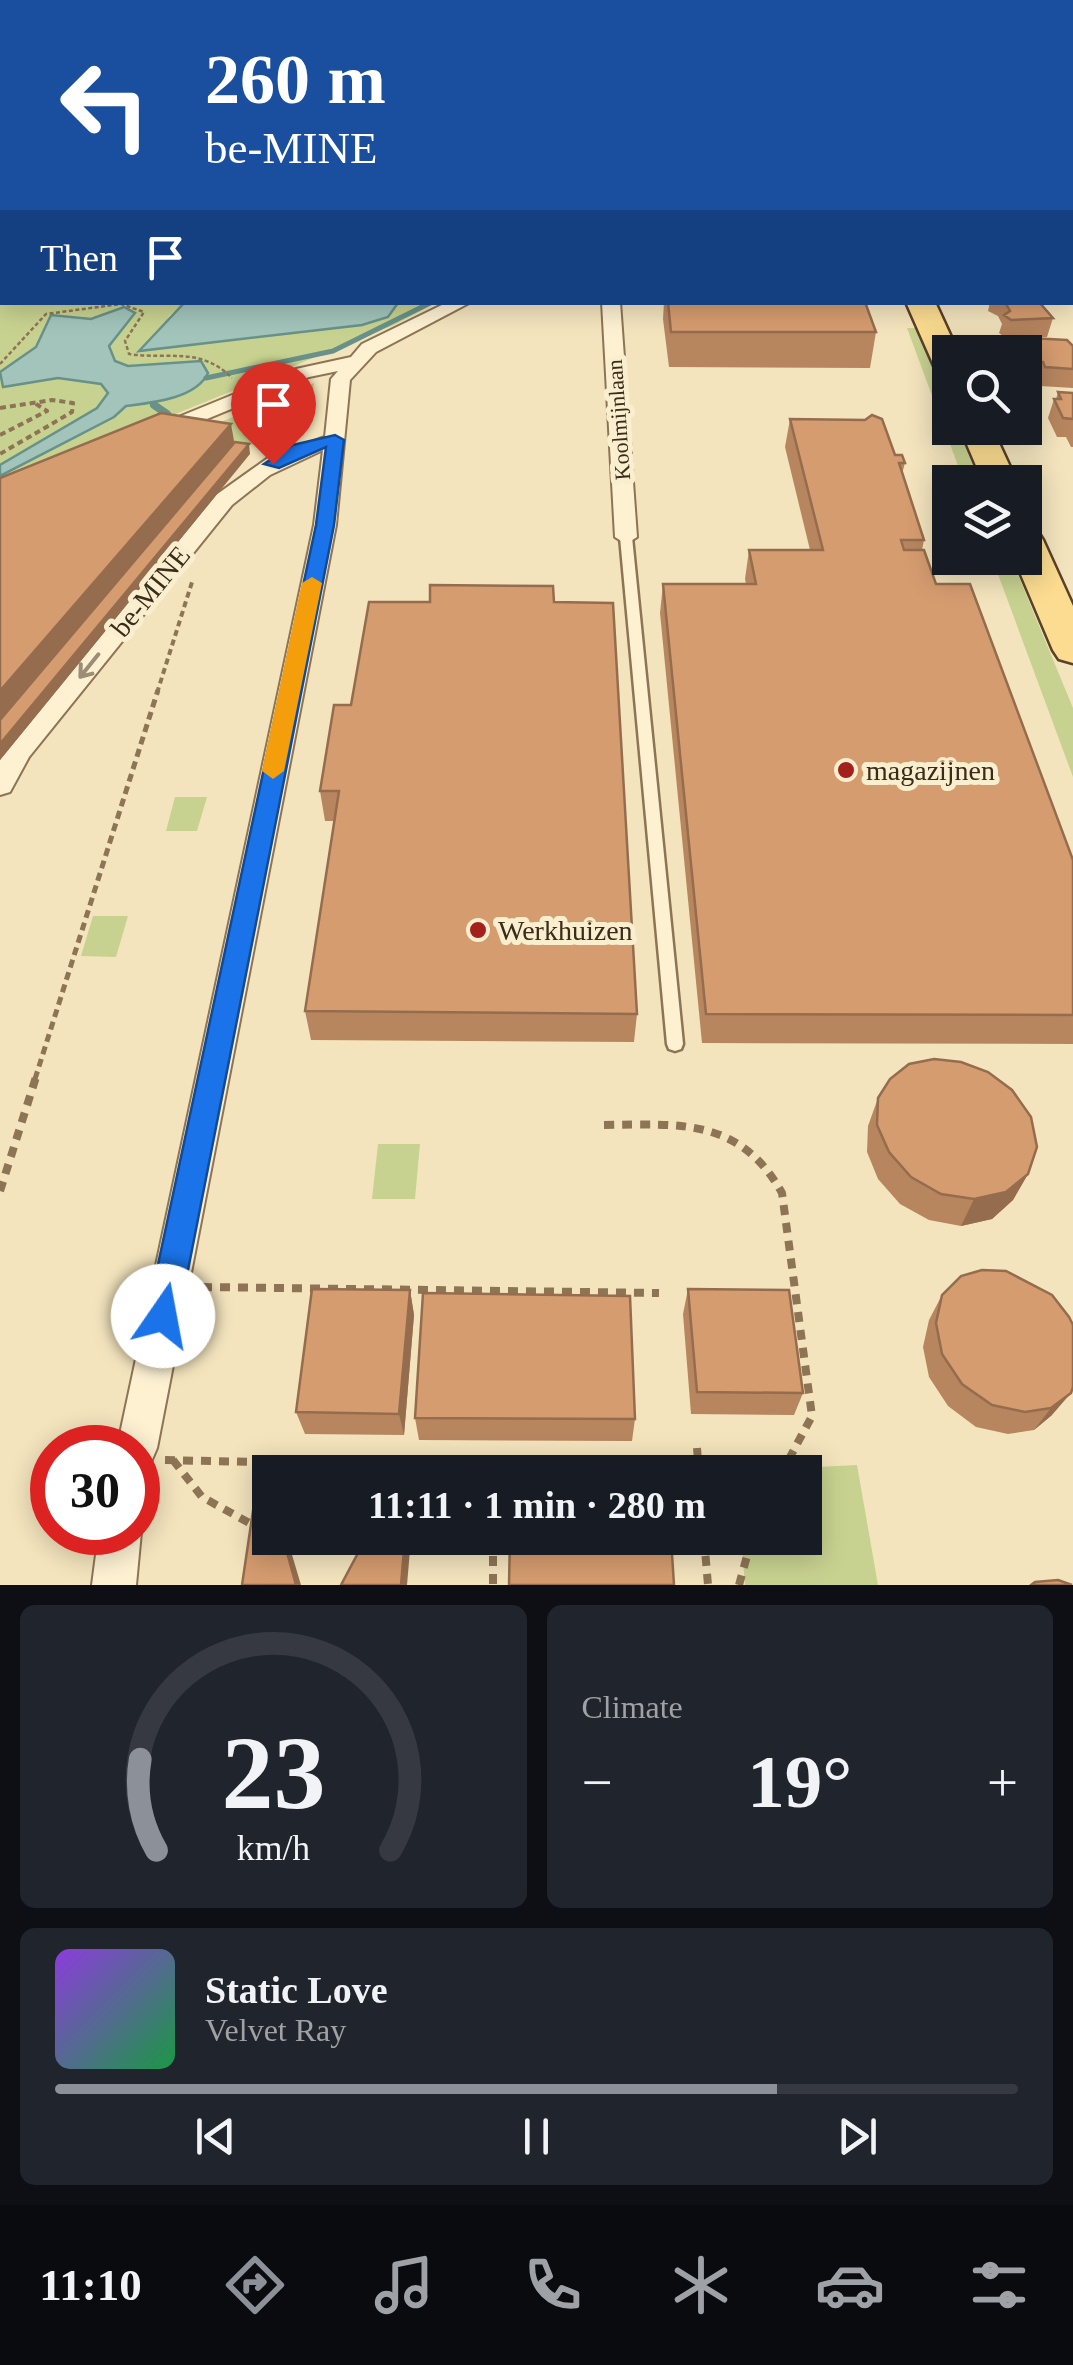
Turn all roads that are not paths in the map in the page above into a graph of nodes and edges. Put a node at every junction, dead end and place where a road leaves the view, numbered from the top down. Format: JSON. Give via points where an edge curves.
{"nodes":[{"id":1,"x":458,"y":305,"type":"edge"},
{"id":2,"x":611,"y":305,"type":"edge"},
{"id":3,"x":919,"y":305,"type":"edge"},
{"id":4,"x":934,"y":335,"type":"edge"},
{"id":5,"x":352,"y":362,"type":"junction"},
{"id":6,"x":141,"y":439,"type":"edge"},
{"id":7,"x":335,"y":440,"type":"junction"},
{"id":8,"x":626,"y":537,"type":"joint"},
{"id":9,"x":1040,"y":575,"type":"edge"},
{"id":10,"x":1073,"y":650,"type":"edge"},
{"id":11,"x":0,"y":785,"type":"edge"},
{"id":12,"x":676,"y":1044,"type":"dead end"},
{"id":13,"x":158,"y":1425,"type":"edge"}],
"edges":[{"from":1,"to":5,"type":"street"},
{"from":2,"to":8,"type":"street","name":"Koolmijnlaan"},
{"from":3,"to":4,"type":"main road"},
{"from":5,"to":6,"type":"street","via":[[303,373]]},
{"from":5,"to":7,"type":"street","via":[[341,379]]},
{"from":7,"to":11,"type":"street","name":"be-MINE","one_way":true,"via":[[299,449],[247,480],[214,512],[18,752]]},
{"from":7,"to":13,"type":"street","via":[[325,525],[169,1287]]},
{"from":8,"to":12,"type":"lane"},
{"from":9,"to":10,"type":"main road"}]}
